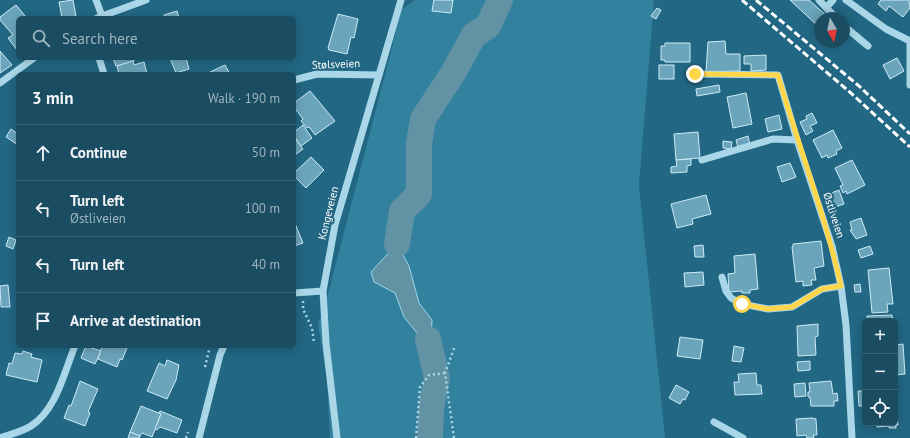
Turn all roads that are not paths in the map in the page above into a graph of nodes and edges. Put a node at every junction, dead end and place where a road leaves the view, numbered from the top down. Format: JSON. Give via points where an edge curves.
{"nodes":[{"id":1,"x":96,"y":0,"type":"edge"},
{"id":2,"x":146,"y":0,"type":"edge"},
{"id":3,"x":402,"y":0,"type":"edge"},
{"id":4,"x":819,"y":0,"type":"edge"},
{"id":5,"x":833,"y":0,"type":"edge"},
{"id":6,"x":846,"y":0,"type":"edge"},
{"id":7,"x":827,"y":7,"type":"junction"},
{"id":8,"x":831,"y":12,"type":"edge"},
{"id":9,"x":100,"y":16,"type":"edge"},
{"id":10,"x":103,"y":16,"type":"edge"},
{"id":11,"x":850,"y":31,"type":"edge"},
{"id":12,"x":910,"y":41,"type":"edge"},
{"id":13,"x":868,"y":46,"type":"dead end"},
{"id":14,"x":31,"y":60,"type":"edge"},
{"id":15,"x":100,"y":60,"type":"edge"},
{"id":16,"x":103,"y":72,"type":"edge"},
{"id":17,"x":695,"y":74,"type":"dead end"},
{"id":18,"x":379,"y":75,"type":"junction"},
{"id":19,"x":296,"y":79,"type":"edge"},
{"id":20,"x":0,"y":83,"type":"edge"},
{"id":21,"x":910,"y":85,"type":"edge"},
{"id":22,"x":797,"y":140,"type":"junction"},
{"id":23,"x":702,"y":160,"type":"dead end"},
{"id":24,"x":722,"y":277,"type":"dead end"},
{"id":25,"x":841,"y":286,"type":"junction"},
{"id":26,"x":323,"y":290,"type":"junction"},
{"id":27,"x":296,"y":293,"type":"edge"},
{"id":28,"x":74,"y":348,"type":"edge"},
{"id":29,"x":223,"y":348,"type":"edge"},
{"id":30,"x":714,"y":422,"type":"dead end"},
{"id":31,"x":0,"y":438,"type":"edge"},
{"id":32,"x":199,"y":438,"type":"edge"},
{"id":33,"x":337,"y":438,"type":"edge"},
{"id":34,"x":743,"y":438,"type":"edge"},
{"id":35,"x":852,"y":438,"type":"edge"}],
"edges":[{"from":1,"to":9,"type":"street"},
{"from":2,"to":10,"type":"street"},
{"from":3,"to":18,"type":"street","name":"Kongeveien"},
{"from":4,"to":7,"type":"street"},
{"from":5,"to":7,"type":"street"},
{"from":6,"to":12,"type":"street","via":[[886,29]]},
{"from":7,"to":8,"type":"street"},
{"from":11,"to":13,"type":"street"},
{"from":12,"to":21,"type":"street"},
{"from":14,"to":20,"type":"street"},
{"from":15,"to":16,"type":"street"},
{"from":17,"to":22,"type":"street","name":"Østliveien","via":[[778,75]]},
{"from":18,"to":19,"type":"street","name":"Stølsveien","via":[[316,74]]},
{"from":18,"to":26,"type":"street","name":"Kongeveien","via":[[335,225]]},
{"from":22,"to":23,"type":"street","via":[[773,139]]},
{"from":22,"to":25,"type":"street","name":"Østliveien","via":[[832,246]]},
{"from":24,"to":25,"type":"street","via":[[731,298],[742,304],[768,309],[792,307],[822,289]]},
{"from":25,"to":35,"type":"street","name":"Østliveien","via":[[846,325]]},
{"from":26,"to":27,"type":"street"},
{"from":26,"to":33,"type":"street","name":"Kongeveien","via":[[326,343]]},
{"from":28,"to":31,"type":"street","via":[[58,389],[41,418],[31,426]]},
{"from":29,"to":32,"type":"street"},
{"from":30,"to":34,"type":"street"}]}
